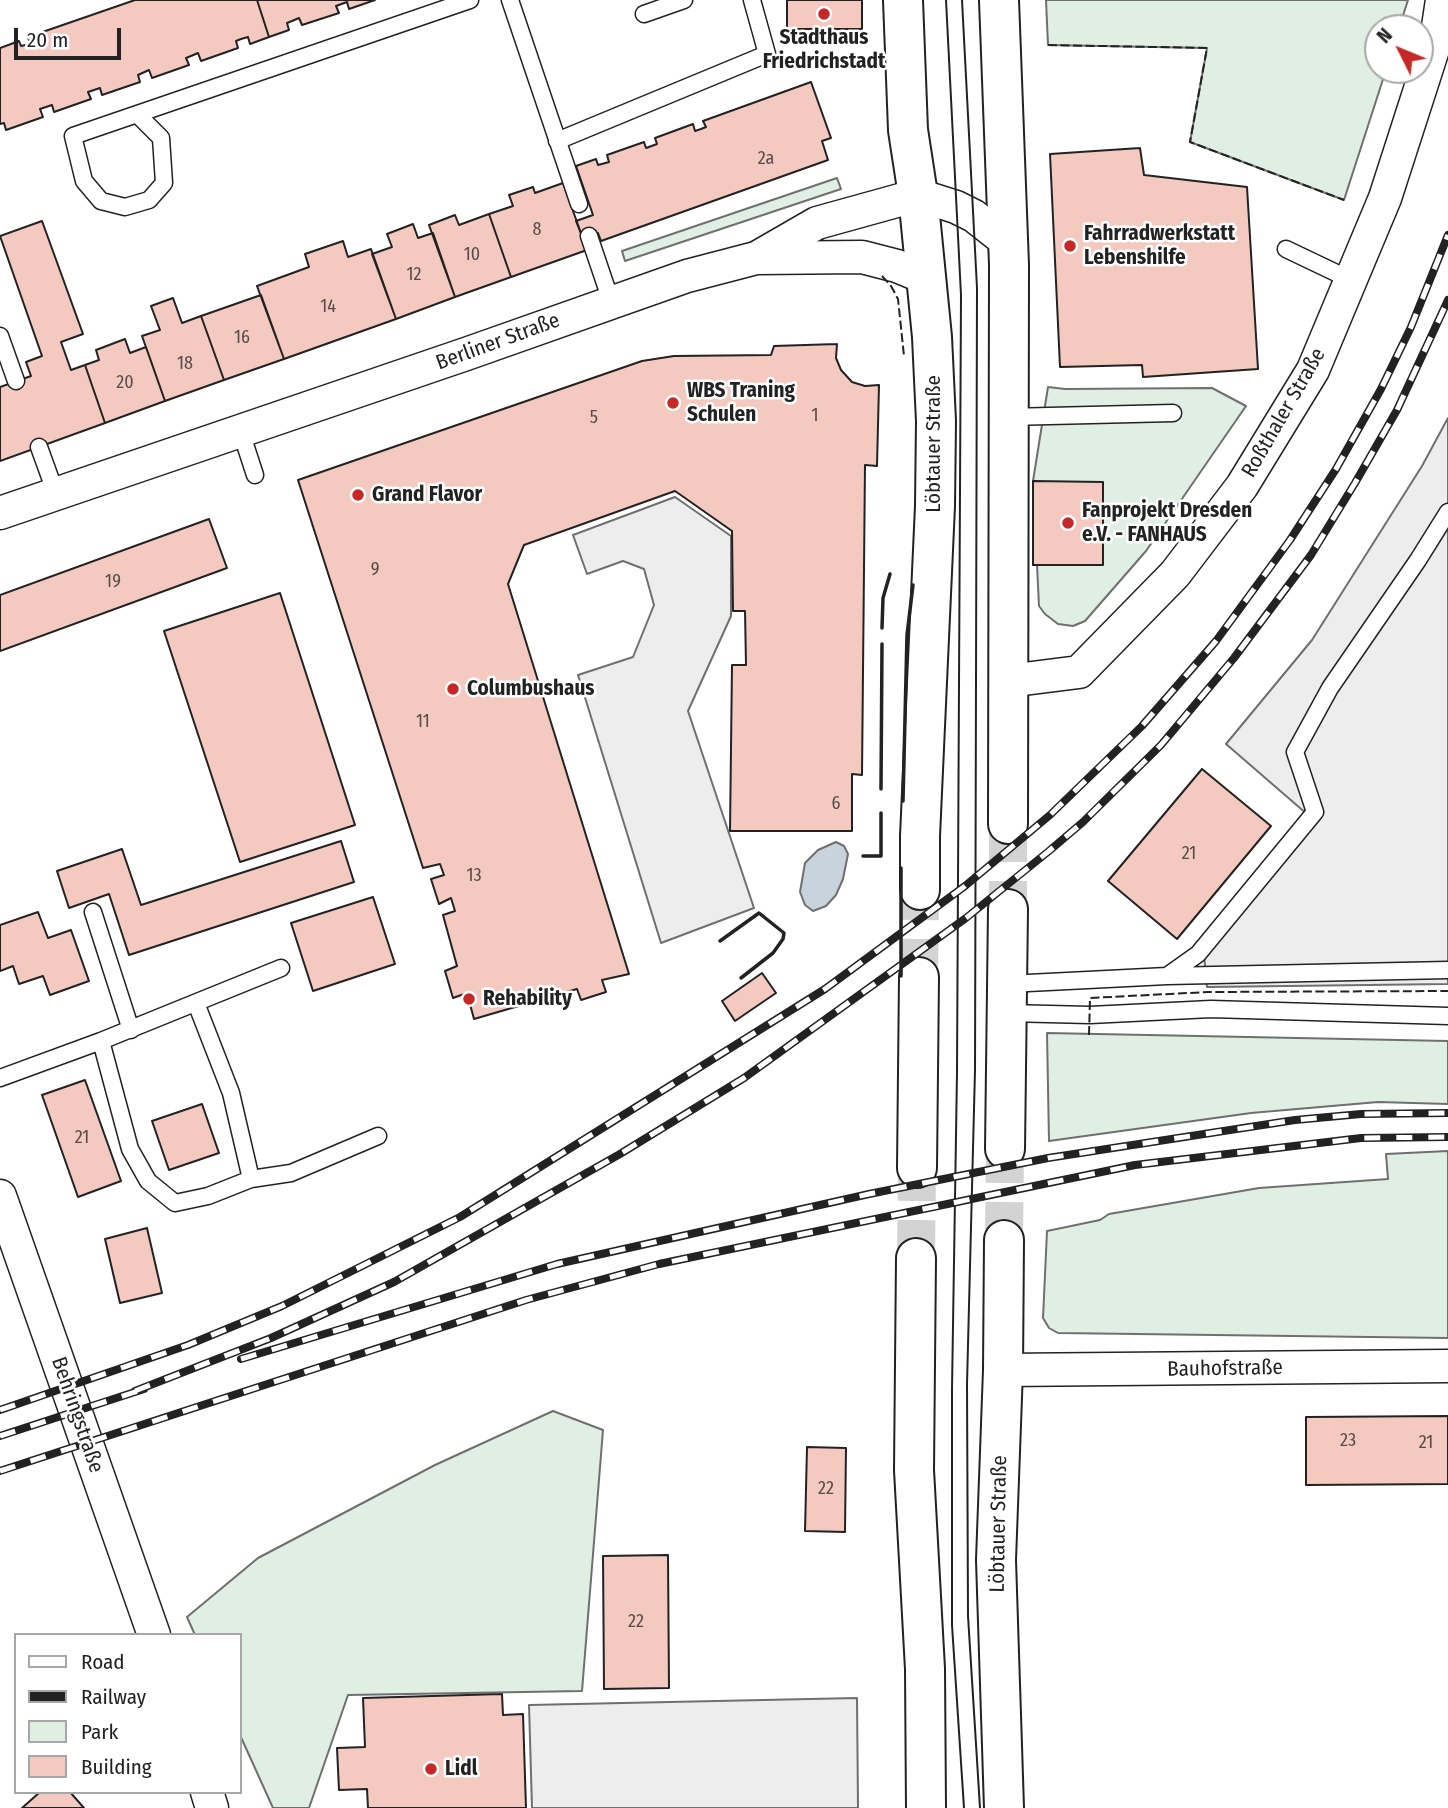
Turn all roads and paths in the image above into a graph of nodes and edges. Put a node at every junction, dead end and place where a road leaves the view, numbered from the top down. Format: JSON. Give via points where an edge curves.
{"nodes":[{"id":1,"x":470,"y":0,"type":"edge"},
{"id":2,"x":510,"y":0,"type":"edge"},
{"id":3,"x":684,"y":0,"type":"edge"},
{"id":4,"x":751,"y":0,"type":"edge"},
{"id":5,"x":903,"y":0,"type":"edge"},
{"id":6,"x":999,"y":0,"type":"edge"},
{"id":7,"x":1442,"y":0,"type":"edge"},
{"id":8,"x":644,"y":14,"type":"dead end"},
{"id":9,"x":138,"y":115,"type":"junction"},
{"id":10,"x":557,"y":141,"type":"junction"},
{"id":11,"x":918,"y":195,"type":"junction"},
{"id":12,"x":579,"y":204,"type":"dead end"},
{"id":13,"x":589,"y":236,"type":"dead end"},
{"id":14,"x":1007,"y":242,"type":"junction"},
{"id":15,"x":1286,"y":249,"type":"dead end"},
{"id":16,"x":756,"y":258,"type":"junction"},
{"id":17,"x":926,"y":278,"type":"junction"},
{"id":18,"x":1351,"y":280,"type":"junction"},
{"id":19,"x":611,"y":301,"type":"junction"},
{"id":20,"x":0,"y":336,"type":"edge"},
{"id":21,"x":16,"y":382,"type":"dead end"},
{"id":22,"x":1173,"y":413,"type":"dead end"},
{"id":23,"x":1008,"y":417,"type":"junction"},
{"id":24,"x":240,"y":432,"type":"junction"},
{"id":25,"x":39,"y":447,"type":"dead end"},
{"id":26,"x":255,"y":475,"type":"dead end"},
{"id":27,"x":56,"y":494,"type":"junction"},
{"id":28,"x":1448,"y":512,"type":"edge"},
{"id":29,"x":0,"y":513,"type":"edge"},
{"id":30,"x":1008,"y":681,"type":"junction"},
{"id":31,"x":1008,"y":824,"type":"tunnel mouth"},
{"id":32,"x":920,"y":890,"type":"tunnel mouth"},
{"id":33,"x":1008,"y":909,"type":"tunnel mouth"},
{"id":34,"x":93,"y":912,"type":"dead end"},
{"id":35,"x":281,"y":968,"type":"dead end"},
{"id":36,"x":1448,"y":970,"type":"edge"},
{"id":37,"x":919,"y":976,"type":"tunnel mouth"},
{"id":38,"x":1167,"y":976,"type":"junction"},
{"id":39,"x":1007,"y":999,"type":"junction"},
{"id":40,"x":196,"y":1003,"type":"junction"},
{"id":41,"x":1448,"y":1016,"type":"edge"},
{"id":42,"x":131,"y":1030,"type":"junction"},
{"id":43,"x":101,"y":1041,"type":"junction"},
{"id":44,"x":0,"y":1078,"type":"edge"},
{"id":45,"x":378,"y":1136,"type":"dead end"},
{"id":46,"x":1005,"y":1149,"type":"tunnel mouth"},
{"id":47,"x":917,"y":1168,"type":"tunnel mouth"},
{"id":48,"x":251,"y":1179,"type":"junction"},
{"id":49,"x":0,"y":1196,"type":"edge"},
{"id":50,"x":1004,"y":1240,"type":"tunnel mouth"},
{"id":51,"x":916,"y":1258,"type":"tunnel mouth"},
{"id":52,"x":1448,"y":1366,"type":"edge"},
{"id":53,"x":1003,"y":1370,"type":"junction"},
{"id":54,"x":153,"y":1633,"type":"edge"},
{"id":55,"x":926,"y":1808,"type":"edge"},
{"id":56,"x":1004,"y":1808,"type":"edge"}],
"edges":[{"from":1,"to":9,"type":"lane"},
{"from":2,"to":10,"type":"lane"},
{"from":3,"to":8,"type":"lane"},
{"from":4,"to":10,"type":"lane","via":[[767,54]]},
{"from":5,"to":11,"type":"main road","name":"Löbtauer Straße","via":[[908,130]]},
{"from":6,"to":14,"type":"main road"},
{"from":7,"to":18,"type":"street","name":"Roßthaler Straße","via":[[1436,40],[1385,198]]},
{"from":9,"to":9,"type":"lane","via":[[73,136],[85,181],[101,201],[125,207],[149,200],[164,183],[161,138]]},
{"from":10,"to":12,"type":"lane"},
{"from":11,"to":14,"type":"street","via":[[965,212]]},
{"from":11,"to":16,"type":"street","name":"Berliner Straße","via":[[817,223]]},
{"from":11,"to":17,"type":"main road","name":"Löbtauer Straße"},
{"from":13,"to":19,"type":"lane"},
{"from":14,"to":23,"type":"main road"},
{"from":15,"to":18,"type":"lane"},
{"from":16,"to":17,"type":"street","name":"Berliner Straße","via":[[862,257]]},
{"from":16,"to":19,"type":"street","name":"Berliner Straße"},
{"from":17,"to":32,"type":"main road","name":"Löbtauer Straße","via":[[936,421]]},
{"from":18,"to":30,"type":"street","name":"Roßthaler Straße","via":[[1313,370],[1242,486],[1175,574],[1079,672]]},
{"from":19,"to":24,"type":"street","name":"Berliner Straße"},
{"from":20,"to":21,"type":"lane"},
{"from":22,"to":23,"type":"lane"},
{"from":23,"to":30,"type":"main road"},
{"from":24,"to":26,"type":"lane"},
{"from":24,"to":27,"type":"street","name":"Berliner Straße"},
{"from":25,"to":27,"type":"lane"},
{"from":27,"to":29,"type":"street","name":"Berliner Straße"},
{"from":28,"to":38,"type":"lane","via":[[1330,688],[1295,752],[1315,811],[1198,954]]},
{"from":30,"to":31,"type":"main road"},
{"from":33,"to":39,"type":"main road"},
{"from":34,"to":42,"type":"lane"},
{"from":35,"to":40,"type":"lane"},
{"from":36,"to":38,"type":"lane"},
{"from":37,"to":47,"type":"main road"},
{"from":38,"to":39,"type":"lane"},
{"from":39,"to":41,"type":"lane","via":[[1090,1015],[1211,1009]]},
{"from":39,"to":46,"type":"main road"},
{"from":40,"to":42,"type":"lane"},
{"from":40,"to":48,"type":"lane","via":[[231,1093]]},
{"from":42,"to":43,"type":"lane"},
{"from":43,"to":44,"type":"lane"},
{"from":43,"to":48,"type":"lane","via":[[130,1149],[148,1181],[175,1203]]},
{"from":45,"to":48,"type":"lane","via":[[291,1173]]},
{"from":49,"to":54,"type":"street","name":"Behringstraße"},
{"from":50,"to":53,"type":"main road","name":"Löbtauer Straße"},
{"from":51,"to":55,"type":"main road","via":[[914,1470],[925,1669]]},
{"from":52,"to":53,"type":"street","name":"Bauhofstraße"},
{"from":53,"to":56,"type":"main road","name":"Löbtauer Straße","via":[[996,1560]]}]}
